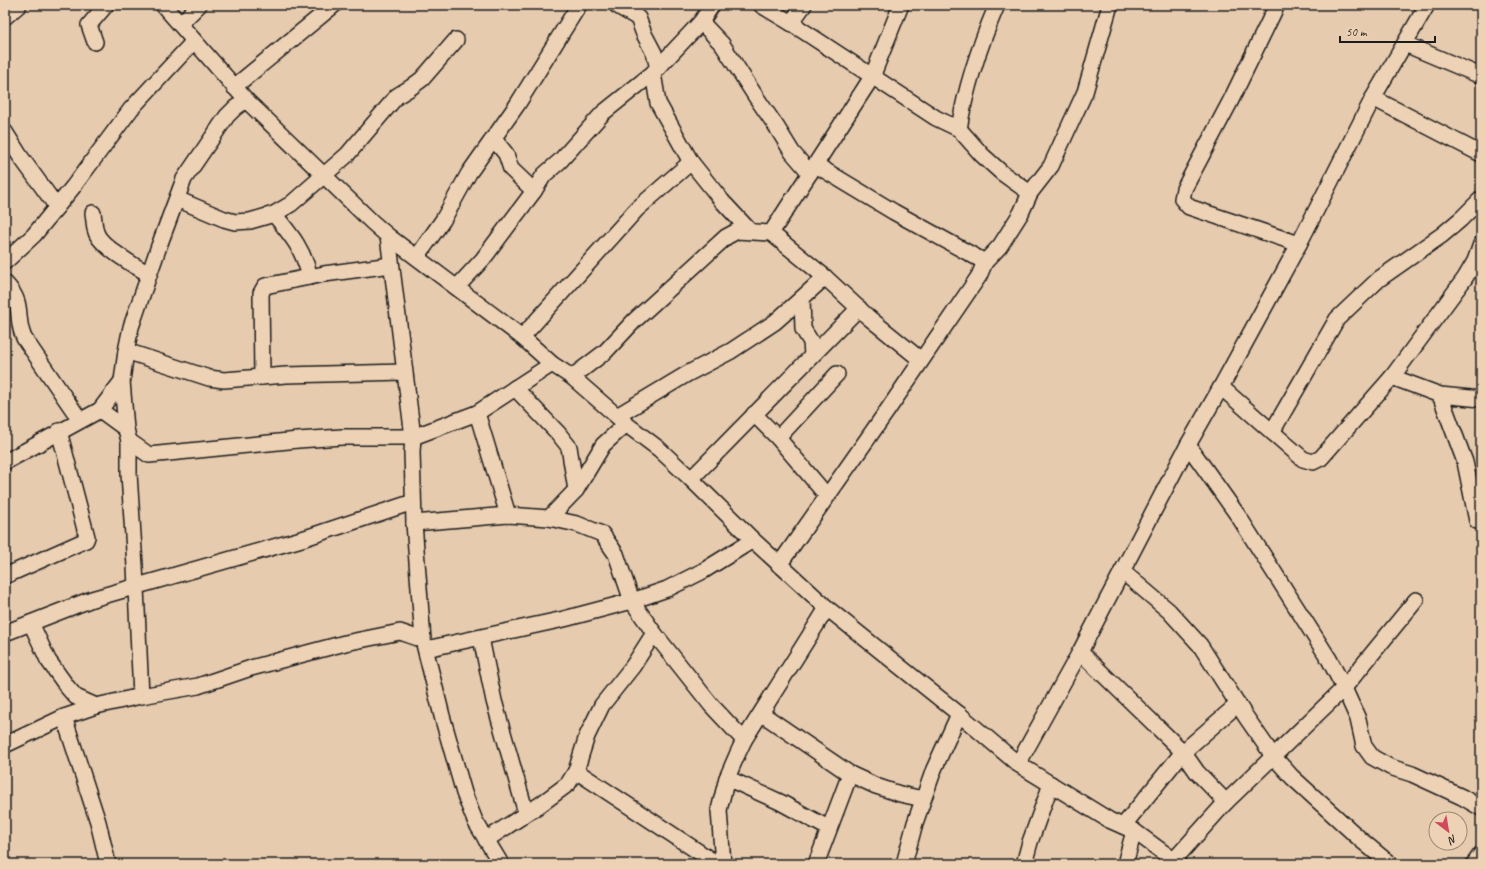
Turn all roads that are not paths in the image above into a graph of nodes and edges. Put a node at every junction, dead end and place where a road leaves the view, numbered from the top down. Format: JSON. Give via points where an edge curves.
{"nodes":[{"id":1,"x":19,"y":5,"type":"edge"},
{"id":2,"x":106,"y":5,"type":"edge"},
{"id":3,"x":163,"y":5,"type":"edge"},
{"id":4,"x":199,"y":5,"type":"edge"},
{"id":5,"x":334,"y":5,"type":"edge"},
{"id":6,"x":579,"y":5,"type":"edge"},
{"id":7,"x":616,"y":5,"type":"edge"},
{"id":8,"x":712,"y":5,"type":"edge"},
{"id":9,"x":761,"y":5,"type":"edge"},
{"id":10,"x":804,"y":5,"type":"edge"},
{"id":11,"x":901,"y":5,"type":"edge"},
{"id":12,"x":997,"y":5,"type":"edge"},
{"id":13,"x":1110,"y":5,"type":"edge"},
{"id":14,"x":1277,"y":5,"type":"edge"},
{"id":15,"x":1428,"y":5,"type":"edge"},
{"id":16,"x":5,"y":17,"type":"edge"},
{"id":17,"x":701,"y":22,"type":"junction"},
{"id":18,"x":792,"y":23,"type":"junction"},
{"id":19,"x":180,"y":24,"type":"junction"},
{"id":20,"x":456,"y":40,"type":"dead end"},
{"id":21,"x":194,"y":41,"type":"junction"},
{"id":22,"x":95,"y":42,"type":"dead end"},
{"id":23,"x":1405,"y":44,"type":"junction"},
{"id":24,"x":655,"y":71,"type":"junction"},
{"id":25,"x":1481,"y":76,"type":"edge"},
{"id":26,"x":872,"y":77,"type":"junction"},
{"id":27,"x":234,"y":87,"type":"junction"},
{"id":28,"x":1373,"y":98,"type":"junction"},
{"id":29,"x":246,"y":100,"type":"junction"},
{"id":30,"x":959,"y":129,"type":"junction"},
{"id":31,"x":5,"y":132,"type":"edge"},
{"id":32,"x":493,"y":138,"type":"junction"},
{"id":33,"x":1481,"y":154,"type":"edge"},
{"id":34,"x":691,"y":162,"type":"junction"},
{"id":35,"x":813,"y":169,"type":"junction"},
{"id":36,"x":325,"y":175,"type":"junction"},
{"id":37,"x":534,"y":191,"type":"junction"},
{"id":38,"x":1030,"y":193,"type":"junction"},
{"id":39,"x":1481,"y":198,"type":"edge"},
{"id":40,"x":177,"y":200,"type":"junction"},
{"id":41,"x":57,"y":206,"type":"junction"},
{"id":42,"x":93,"y":213,"type":"dead end"},
{"id":43,"x":274,"y":214,"type":"junction"},
{"id":44,"x":750,"y":231,"type":"junction"},
{"id":45,"x":771,"y":232,"type":"junction"},
{"id":46,"x":388,"y":236,"type":"junction"},
{"id":47,"x":1299,"y":244,"type":"junction"},
{"id":48,"x":1481,"y":244,"type":"edge"},
{"id":49,"x":417,"y":257,"type":"junction"},
{"id":50,"x":5,"y":262,"type":"edge"},
{"id":51,"x":985,"y":262,"type":"junction"},
{"id":52,"x":392,"y":265,"type":"junction"},
{"id":53,"x":149,"y":274,"type":"junction"},
{"id":54,"x":310,"y":277,"type":"junction"},
{"id":55,"x":825,"y":277,"type":"junction"},
{"id":56,"x":5,"y":283,"type":"edge"},
{"id":57,"x":457,"y":287,"type":"junction"},
{"id":58,"x":802,"y":298,"type":"junction"},
{"id":59,"x":859,"y":308,"type":"junction"},
{"id":60,"x":522,"y":337,"type":"junction"},
{"id":61,"x":126,"y":351,"type":"junction"},
{"id":62,"x":812,"y":355,"type":"junction"},
{"id":63,"x":921,"y":360,"type":"junction"},
{"id":64,"x":552,"y":364,"type":"junction"},
{"id":65,"x":404,"y":372,"type":"junction"},
{"id":66,"x":838,"y":374,"type":"dead end"},
{"id":67,"x":262,"y":377,"type":"junction"},
{"id":68,"x":1392,"y":377,"type":"junction"},
{"id":69,"x":572,"y":378,"type":"junction"},
{"id":70,"x":122,"y":381,"type":"junction"},
{"id":71,"x":516,"y":388,"type":"junction"},
{"id":72,"x":1222,"y":388,"type":"junction"},
{"id":73,"x":1440,"y":395,"type":"junction"},
{"id":74,"x":1481,"y":399,"type":"edge"},
{"id":75,"x":100,"y":410,"type":"junction"},
{"id":76,"x":477,"y":413,"type":"junction"},
{"id":77,"x":754,"y":414,"type":"junction"},
{"id":78,"x":80,"y":420,"type":"junction"},
{"id":79,"x":621,"y":420,"type":"junction"},
{"id":80,"x":59,"y":431,"type":"junction"},
{"id":81,"x":1272,"y":432,"type":"junction"},
{"id":82,"x":127,"y":435,"type":"junction"},
{"id":83,"x":413,"y":436,"type":"junction"},
{"id":84,"x":778,"y":438,"type":"junction"},
{"id":85,"x":1188,"y":446,"type":"junction"},
{"id":86,"x":5,"y":462,"type":"edge"},
{"id":87,"x":691,"y":479,"type":"junction"},
{"id":88,"x":576,"y":490,"type":"junction"},
{"id":89,"x":827,"y":496,"type":"junction"},
{"id":90,"x":413,"y":502,"type":"junction"},
{"id":91,"x":508,"y":515,"type":"junction"},
{"id":92,"x":549,"y":518,"type":"junction"},
{"id":93,"x":1477,"y":521,"type":"dead end"},
{"id":94,"x":414,"y":524,"type":"junction"},
{"id":95,"x":753,"y":540,"type":"junction"},
{"id":96,"x":779,"y":564,"type":"junction"},
{"id":97,"x":1122,"y":571,"type":"junction"},
{"id":98,"x":5,"y":576,"type":"edge"},
{"id":99,"x":136,"y":587,"type":"junction"},
{"id":100,"x":1416,"y":600,"type":"dead end"},
{"id":101,"x":632,"y":601,"type":"junction"},
{"id":102,"x":827,"y":608,"type":"junction"},
{"id":103,"x":31,"y":623,"type":"junction"},
{"id":104,"x":5,"y":633,"type":"edge"},
{"id":105,"x":654,"y":633,"type":"junction"},
{"id":106,"x":481,"y":638,"type":"junction"},
{"id":107,"x":424,"y":645,"type":"junction"},
{"id":108,"x":1080,"y":652,"type":"junction"},
{"id":109,"x":1344,"y":688,"type":"junction"},
{"id":110,"x":141,"y":696,"type":"junction"},
{"id":111,"x":1238,"y":704,"type":"junction"},
{"id":112,"x":96,"y":706,"type":"junction"},
{"id":113,"x":762,"y":714,"type":"junction"},
{"id":114,"x":959,"y":714,"type":"junction"},
{"id":115,"x":64,"y":717,"type":"junction"},
{"id":116,"x":744,"y":740,"type":"junction"},
{"id":117,"x":5,"y":745,"type":"edge"},
{"id":118,"x":1183,"y":752,"type":"junction"},
{"id":119,"x":1273,"y":756,"type":"junction"},
{"id":120,"x":1018,"y":764,"type":"junction"},
{"id":121,"x":576,"y":771,"type":"junction"},
{"id":122,"x":850,"y":774,"type":"junction"},
{"id":123,"x":727,"y":778,"type":"junction"},
{"id":124,"x":1051,"y":784,"type":"junction"},
{"id":125,"x":923,"y":799,"type":"junction"},
{"id":126,"x":1226,"y":802,"type":"junction"},
{"id":127,"x":1481,"y":808,"type":"edge"},
{"id":128,"x":526,"y":813,"type":"junction"},
{"id":129,"x":828,"y":828,"type":"junction"},
{"id":130,"x":1128,"y":828,"type":"junction"},
{"id":131,"x":486,"y":840,"type":"junction"},
{"id":132,"x":1481,"y":854,"type":"edge"},
{"id":133,"x":1176,"y":862,"type":"edge"},
{"id":134,"x":108,"y":864,"type":"edge"},
{"id":135,"x":501,"y":864,"type":"edge"},
{"id":136,"x":717,"y":864,"type":"edge"},
{"id":137,"x":723,"y":864,"type":"edge"},
{"id":138,"x":816,"y":864,"type":"edge"},
{"id":139,"x":904,"y":864,"type":"edge"},
{"id":140,"x":1024,"y":864,"type":"edge"},
{"id":141,"x":1124,"y":864,"type":"edge"},
{"id":142,"x":1390,"y":864,"type":"edge"},
{"id":143,"x":1474,"y":864,"type":"edge"}],
"edges":[{"from":1,"to":16,"type":"street"},
{"from":2,"to":22,"type":"street","via":[[89,25]]},
{"from":3,"to":19,"type":"street"},
{"from":4,"to":19,"type":"street"},
{"from":5,"to":27,"type":"street"},
{"from":6,"to":32,"type":"street","via":[[517,105]]},
{"from":7,"to":24,"type":"street","via":[[638,18],[654,53]]},
{"from":8,"to":17,"type":"street"},
{"from":9,"to":18,"type":"street"},
{"from":10,"to":18,"type":"street"},
{"from":11,"to":26,"type":"street"},
{"from":12,"to":30,"type":"street","via":[[972,69]]},
{"from":13,"to":38,"type":"street","via":[[1085,92],[1051,166]]},
{"from":14,"to":47,"type":"street","via":[[1184,189],[1182,200],[1189,207]]},
{"from":15,"to":23,"type":"street"},
{"from":17,"to":24,"type":"street"},
{"from":17,"to":35,"type":"street","via":[[722,44],[792,152]]},
{"from":18,"to":26,"type":"street"},
{"from":19,"to":21,"type":"street"},
{"from":20,"to":36,"type":"street","via":[[422,78],[397,96],[347,155]]},
{"from":21,"to":27,"type":"street"},
{"from":21,"to":41,"type":"street","via":[[131,109]]},
{"from":23,"to":25,"type":"street"},
{"from":23,"to":28,"type":"street"},
{"from":24,"to":34,"type":"street","via":[[658,103]]},
{"from":24,"to":37,"type":"street","via":[[603,113],[544,175]]},
{"from":26,"to":30,"type":"street","via":[[936,118]]},
{"from":26,"to":35,"type":"street"},
{"from":27,"to":29,"type":"street"},
{"from":28,"to":33,"type":"street"},
{"from":28,"to":47,"type":"street"},
{"from":29,"to":36,"type":"street"},
{"from":29,"to":40,"type":"street","via":[[227,116],[184,179]]},
{"from":30,"to":38,"type":"street","via":[[982,155]]},
{"from":31,"to":41,"type":"street"},
{"from":32,"to":37,"type":"street","via":[[506,154],[511,169]]},
{"from":32,"to":49,"type":"street"},
{"from":34,"to":44,"type":"street","via":[[722,202]]},
{"from":34,"to":60,"type":"street","via":[[637,208]]},
{"from":35,"to":45,"type":"street"},
{"from":35,"to":51,"type":"street"},
{"from":36,"to":43,"type":"street","via":[[291,204]]},
{"from":36,"to":46,"type":"street"},
{"from":37,"to":57,"type":"street","via":[[483,259]]},
{"from":38,"to":51,"type":"street","via":[[1021,213],[1000,246]]},
{"from":39,"to":81,"type":"street","via":[[1462,219],[1379,279],[1337,319]]},
{"from":40,"to":43,"type":"street","via":[[236,222]]},
{"from":40,"to":53,"type":"street"},
{"from":41,"to":50,"type":"street","via":[[34,235]]},
{"from":42,"to":53,"type":"street","via":[[96,233],[103,241],[123,259]]},
{"from":43,"to":54,"type":"street","via":[[295,239],[306,260]]},
{"from":44,"to":45,"type":"street"},
{"from":44,"to":69,"type":"street","via":[[737,231],[726,237],[634,321],[605,352]]},
{"from":45,"to":55,"type":"street"},
{"from":46,"to":49,"type":"street"},
{"from":46,"to":52,"type":"street"},
{"from":47,"to":72,"type":"street"},
{"from":48,"to":68,"type":"street","via":[[1465,278]]},
{"from":49,"to":57,"type":"street"},
{"from":51,"to":63,"type":"street","via":[[979,276]]},
{"from":52,"to":54,"type":"street"},
{"from":52,"to":65,"type":"street"},
{"from":53,"to":61,"type":"street"},
{"from":54,"to":67,"type":"street","via":[[265,286],[261,292]]},
{"from":55,"to":58,"type":"street"},
{"from":55,"to":59,"type":"street"},
{"from":56,"to":78,"type":"street","via":[[18,301],[24,338]]},
{"from":57,"to":60,"type":"street"},
{"from":58,"to":62,"type":"street","via":[[803,329],[810,342]]},
{"from":58,"to":79,"type":"street","via":[[768,327],[688,374]]},
{"from":59,"to":62,"type":"street"},
{"from":59,"to":63,"type":"street"},
{"from":60,"to":64,"type":"street"},
{"from":61,"to":67,"type":"street","via":[[209,378],[224,380]]},
{"from":61,"to":70,"type":"street"},
{"from":62,"to":77,"type":"street"},
{"from":63,"to":89,"type":"street"},
{"from":64,"to":69,"type":"street"},
{"from":64,"to":71,"type":"street"},
{"from":65,"to":67,"type":"street"},
{"from":65,"to":83,"type":"street"},
{"from":66,"to":84,"type":"street"},
{"from":68,"to":73,"type":"street"},
{"from":68,"to":81,"type":"street","via":[[1321,458],[1313,462],[1303,459]]},
{"from":69,"to":79,"type":"street"},
{"from":70,"to":75,"type":"street"},
{"from":70,"to":82,"type":"street"},
{"from":71,"to":76,"type":"street"},
{"from":71,"to":88,"type":"street","via":[[569,447]]},
{"from":72,"to":81,"type":"street"},
{"from":72,"to":85,"type":"street"},
{"from":73,"to":74,"type":"street"},
{"from":73,"to":93,"type":"street","via":[[1465,462]]},
{"from":75,"to":78,"type":"street"},
{"from":75,"to":82,"type":"street"},
{"from":76,"to":83,"type":"street"},
{"from":76,"to":91,"type":"street"},
{"from":77,"to":84,"type":"street"},
{"from":77,"to":87,"type":"street"},
{"from":78,"to":80,"type":"street"},
{"from":79,"to":87,"type":"street","via":[[659,449]]},
{"from":79,"to":88,"type":"street"},
{"from":80,"to":86,"type":"street"},
{"from":80,"to":98,"type":"street","via":[[86,540]]},
{"from":82,"to":83,"type":"street","via":[[149,455],[298,440]]},
{"from":82,"to":99,"type":"street"},
{"from":83,"to":90,"type":"street"},
{"from":84,"to":89,"type":"street"},
{"from":85,"to":97,"type":"street"},
{"from":85,"to":109,"type":"street","via":[[1239,517],[1329,659]]},
{"from":87,"to":95,"type":"street"},
{"from":88,"to":92,"type":"street"},
{"from":89,"to":96,"type":"street"},
{"from":90,"to":94,"type":"street"},
{"from":90,"to":99,"type":"street","via":[[305,538]]},
{"from":91,"to":92,"type":"street"},
{"from":91,"to":94,"type":"street"},
{"from":92,"to":101,"type":"street","via":[[578,524],[602,534],[616,554]]},
{"from":94,"to":107,"type":"street"},
{"from":95,"to":96,"type":"street"},
{"from":95,"to":101,"type":"street","via":[[667,589]]},
{"from":96,"to":102,"type":"street"},
{"from":97,"to":108,"type":"street"},
{"from":97,"to":111,"type":"street","via":[[1169,611],[1200,646]]},
{"from":99,"to":103,"type":"street","via":[[92,599]]},
{"from":99,"to":110,"type":"street"},
{"from":100,"to":109,"type":"street"},
{"from":101,"to":105,"type":"street"},
{"from":101,"to":106,"type":"street"},
{"from":102,"to":113,"type":"street"},
{"from":102,"to":114,"type":"street"},
{"from":103,"to":104,"type":"street"},
{"from":103,"to":112,"type":"street","via":[[48,660],[68,688],[76,697]]},
{"from":105,"to":116,"type":"street","via":[[711,705]]},
{"from":105,"to":121,"type":"street","via":[[633,666],[602,704],[587,736]]},
{"from":106,"to":107,"type":"street"},
{"from":106,"to":128,"type":"street","via":[[494,701]]},
{"from":107,"to":110,"type":"street","via":[[400,632],[345,643],[251,668],[198,686]]},
{"from":107,"to":131,"type":"street","via":[[464,793]]},
{"from":108,"to":118,"type":"street"},
{"from":108,"to":120,"type":"street"},
{"from":109,"to":119,"type":"street"},
{"from":109,"to":127,"type":"street","via":[[1358,719],[1364,746],[1372,757]]},
{"from":110,"to":112,"type":"street"},
{"from":111,"to":118,"type":"street"},
{"from":111,"to":119,"type":"street"},
{"from":112,"to":115,"type":"street"},
{"from":113,"to":116,"type":"street"},
{"from":113,"to":122,"type":"street"},
{"from":114,"to":120,"type":"street"},
{"from":114,"to":125,"type":"street"},
{"from":115,"to":117,"type":"street"},
{"from":115,"to":134,"type":"street","via":[[98,822]]},
{"from":116,"to":123,"type":"street"},
{"from":118,"to":126,"type":"street","via":[[1197,772]]},
{"from":118,"to":130,"type":"street"},
{"from":119,"to":126,"type":"street"},
{"from":119,"to":142,"type":"street","via":[[1297,782]]},
{"from":120,"to":124,"type":"street"},
{"from":121,"to":128,"type":"street","via":[[568,784]]},
{"from":121,"to":136,"type":"street"},
{"from":122,"to":125,"type":"street","via":[[882,788]]},
{"from":122,"to":129,"type":"street"},
{"from":123,"to":129,"type":"street","via":[[780,802]]},
{"from":123,"to":137,"type":"street","via":[[719,810]]},
{"from":124,"to":130,"type":"street","via":[[1109,820]]},
{"from":124,"to":140,"type":"street"},
{"from":125,"to":139,"type":"street"},
{"from":126,"to":133,"type":"street"},
{"from":128,"to":131,"type":"street"},
{"from":129,"to":138,"type":"street"},
{"from":130,"to":133,"type":"street"},
{"from":130,"to":141,"type":"street"},
{"from":131,"to":135,"type":"street"},
{"from":132,"to":143,"type":"street"}]}
